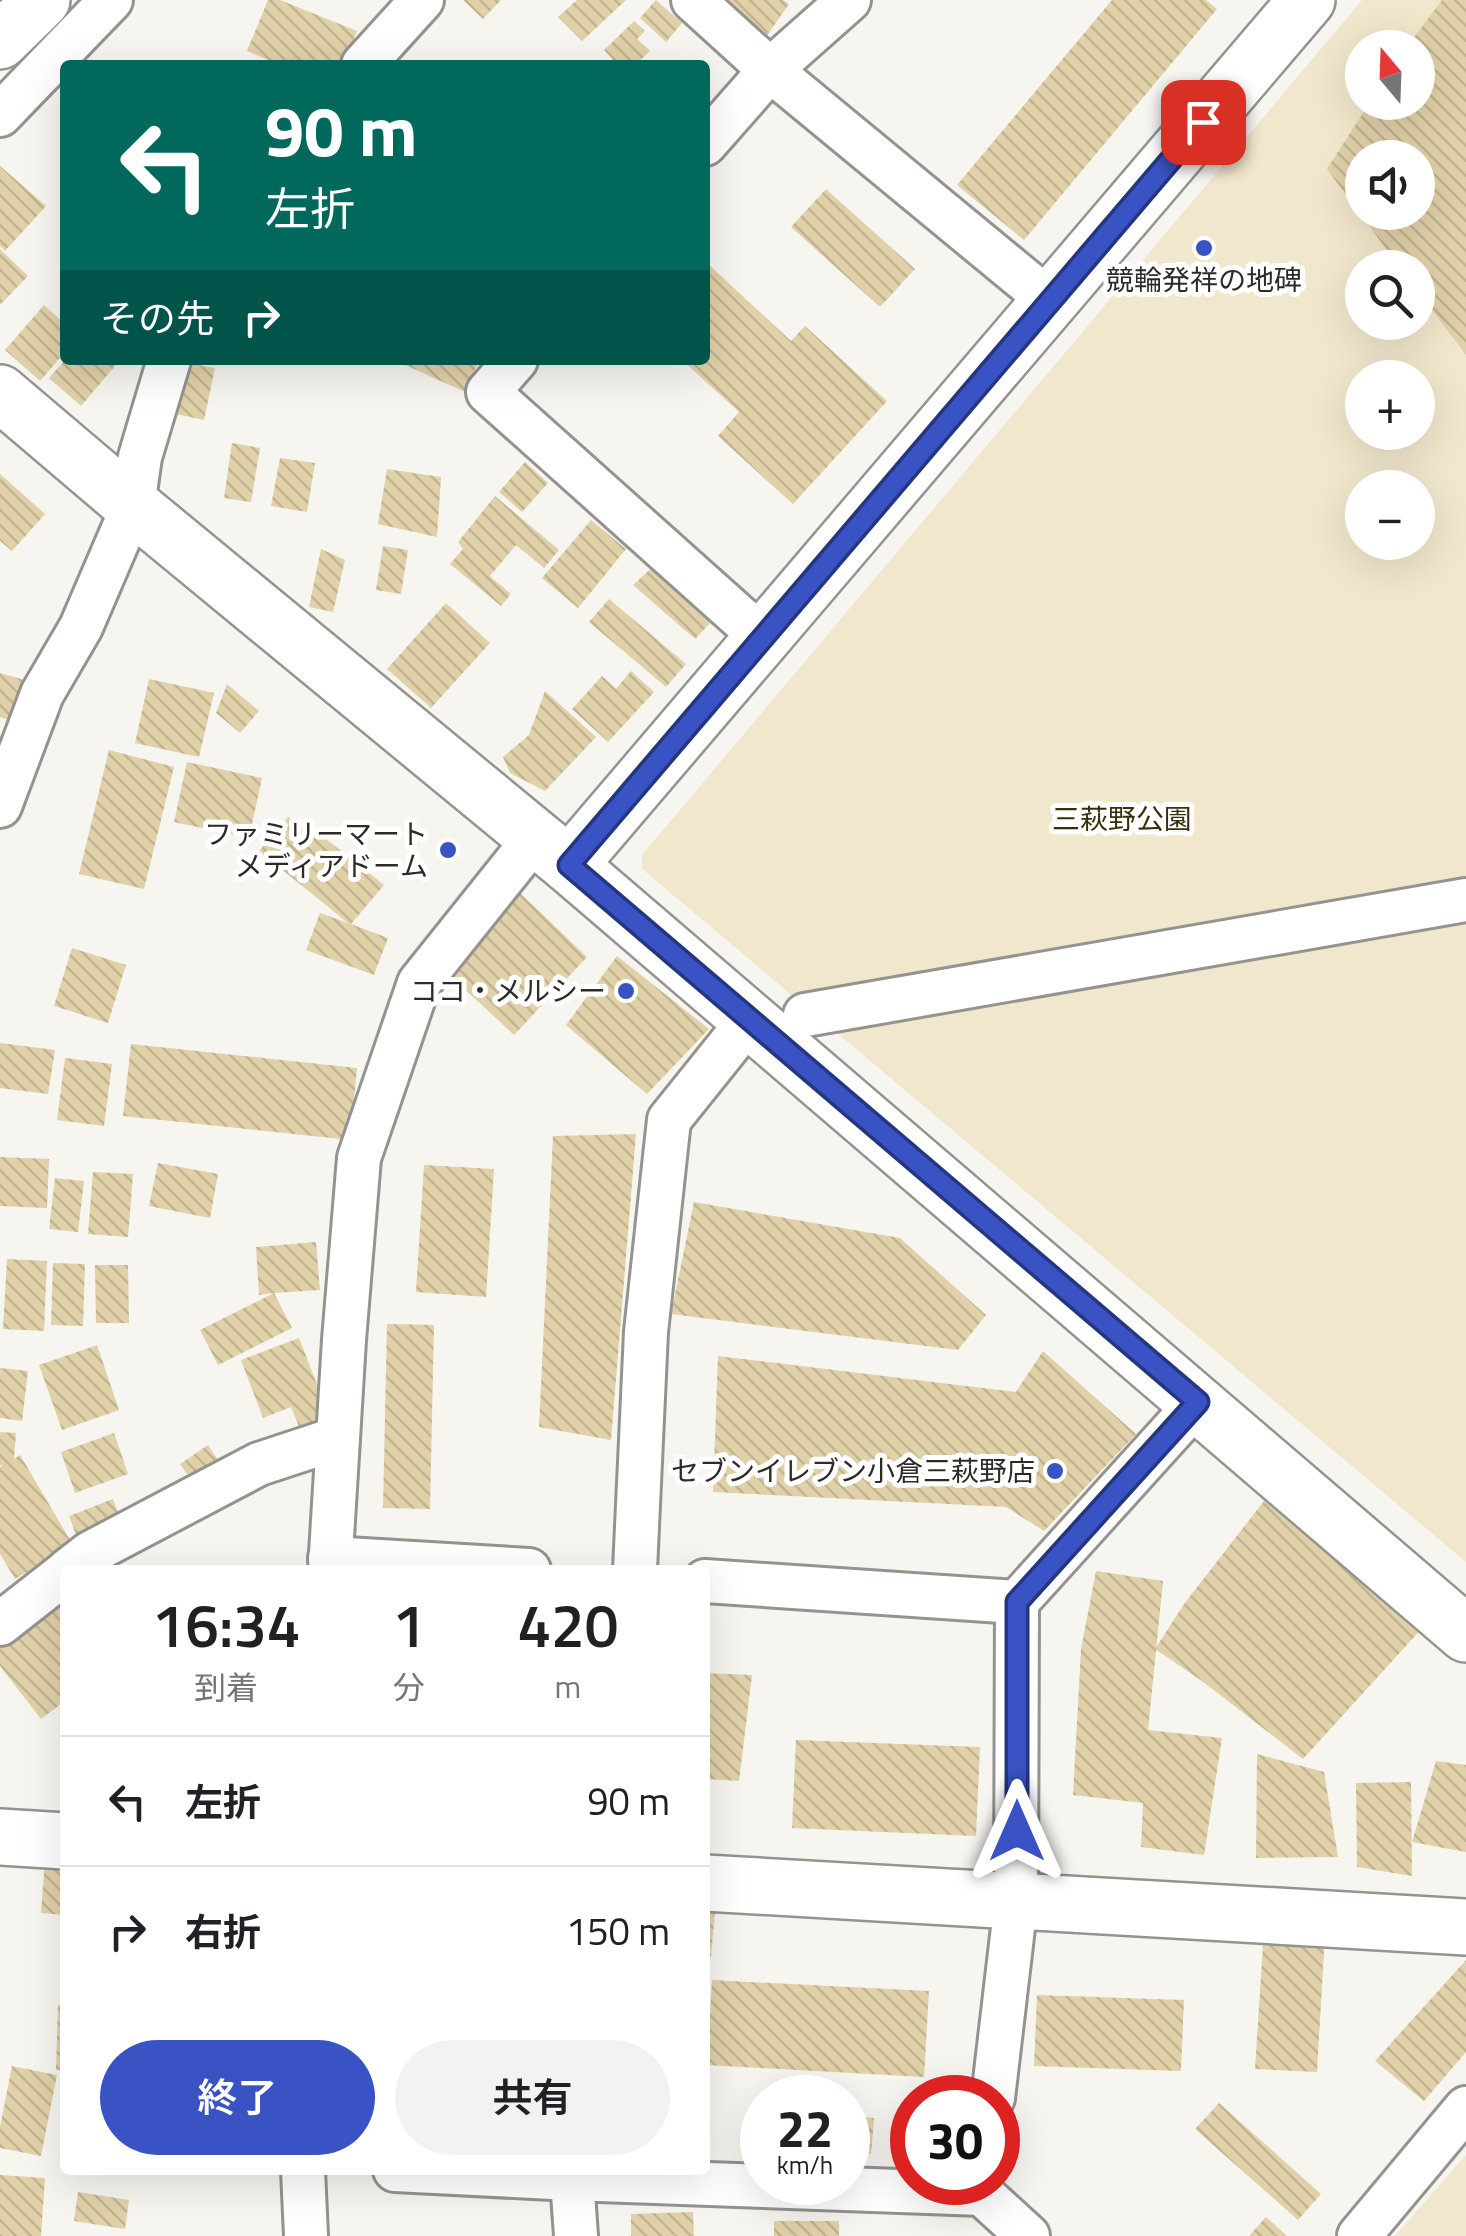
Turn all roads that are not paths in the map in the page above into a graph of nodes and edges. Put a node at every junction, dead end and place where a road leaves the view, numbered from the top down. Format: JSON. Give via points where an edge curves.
{"nodes":[{"id":1,"x":42,"y":0,"type":"edge"},
{"id":2,"x":111,"y":0,"type":"edge"},
{"id":3,"x":422,"y":0,"type":"edge"},
{"id":4,"x":693,"y":0,"type":"edge"},
{"id":5,"x":849,"y":0,"type":"edge"},
{"id":6,"x":1299,"y":3,"type":"edge"},
{"id":7,"x":0,"y":41,"type":"edge"},
{"id":8,"x":368,"y":60,"type":"edge"},
{"id":9,"x":770,"y":70,"type":"junction"},
{"id":10,"x":0,"y":115,"type":"edge"},
{"id":11,"x":710,"y":138,"type":"edge"},
{"id":12,"x":1050,"y":301,"type":"junction"},
{"id":13,"x":168,"y":365,"type":"edge"},
{"id":14,"x":512,"y":365,"type":"edge"},
{"id":15,"x":0,"y":393,"type":"edge"},
{"id":16,"x":133,"y":506,"type":"junction"},
{"id":17,"x":763,"y":638,"type":"junction"},
{"id":18,"x":0,"y":806,"type":"edge"},
{"id":19,"x":552,"y":852,"type":"junction"},
{"id":20,"x":1466,"y":900,"type":"edge"},
{"id":21,"x":805,"y":1015,"type":"dead end"},
{"id":22,"x":750,"y":1020,"type":"junction"},
{"id":23,"x":1198,"y":1402,"type":"junction"},
{"id":24,"x":338,"y":1438,"type":"junction"},
{"id":25,"x":330,"y":1564,"type":"edge"},
{"id":26,"x":75,"y":1565,"type":"edge"},
{"id":27,"x":363,"y":1565,"type":"edge"},
{"id":28,"x":635,"y":1565,"type":"edge"},
{"id":29,"x":60,"y":1577,"type":"edge"},
{"id":30,"x":710,"y":1581,"type":"edge"},
{"id":31,"x":1017,"y":1602,"type":"junction"},
{"id":32,"x":0,"y":1624,"type":"edge"},
{"id":33,"x":1466,"y":1634,"type":"edge"},
{"id":34,"x":0,"y":1837,"type":"edge"},
{"id":35,"x":60,"y":1841,"type":"edge"},
{"id":36,"x":710,"y":1883,"type":"edge"},
{"id":37,"x":1016,"y":1902,"type":"junction"},
{"id":38,"x":1466,"y":1927,"type":"edge"},
{"id":39,"x":996,"y":2075,"type":"edge"},
{"id":40,"x":1466,"y":2108,"type":"edge"},
{"id":41,"x":303,"y":2175,"type":"edge"},
{"id":42,"x":484,"y":2175,"type":"edge"},
{"id":43,"x":572,"y":2180,"type":"junction"},
{"id":44,"x":890,"y":2186,"type":"edge"},
{"id":45,"x":998,"y":2205,"type":"edge"},
{"id":46,"x":306,"y":2236,"type":"edge"},
{"id":47,"x":576,"y":2236,"type":"edge"},
{"id":48,"x":1028,"y":2236,"type":"edge"},
{"id":49,"x":1359,"y":2236,"type":"edge"}],
"edges":[{"from":1,"to":7,"type":"main road"},
{"from":2,"to":10,"type":"street"},
{"from":3,"to":8,"type":"street"},
{"from":4,"to":9,"type":"street"},
{"from":5,"to":9,"type":"street"},
{"from":6,"to":12,"type":"main road"},
{"from":9,"to":11,"type":"street"},
{"from":9,"to":12,"type":"street"},
{"from":12,"to":17,"type":"main road"},
{"from":13,"to":16,"type":"street"},
{"from":14,"to":17,"type":"street","via":[[488,392]]},
{"from":15,"to":16,"type":"main road"},
{"from":16,"to":18,"type":"street","via":[[81,627],[42,694]]},
{"from":16,"to":19,"type":"main road"},
{"from":17,"to":19,"type":"main road"},
{"from":19,"to":22,"type":"main road"},
{"from":19,"to":24,"type":"street","via":[[419,984],[360,1158]]},
{"from":20,"to":21,"type":"street"},
{"from":22,"to":23,"type":"main road"},
{"from":22,"to":28,"type":"street","via":[[669,1120],[646,1332]]},
{"from":23,"to":31,"type":"street"},
{"from":23,"to":33,"type":"main road"},
{"from":24,"to":25,"type":"street"},
{"from":24,"to":26,"type":"street","via":[[259,1464]]},
{"from":25,"to":27,"type":"street"},
{"from":29,"to":32,"type":"street"},
{"from":30,"to":31,"type":"street"},
{"from":31,"to":37,"type":"street"},
{"from":34,"to":35,"type":"main road"},
{"from":36,"to":37,"type":"main road"},
{"from":37,"to":38,"type":"main road"},
{"from":37,"to":39,"type":"street"},
{"from":40,"to":49,"type":"street"},
{"from":41,"to":46,"type":"street"},
{"from":42,"to":43,"type":"street"},
{"from":43,"to":44,"type":"street"},
{"from":43,"to":47,"type":"street"},
{"from":45,"to":48,"type":"street"}]}
